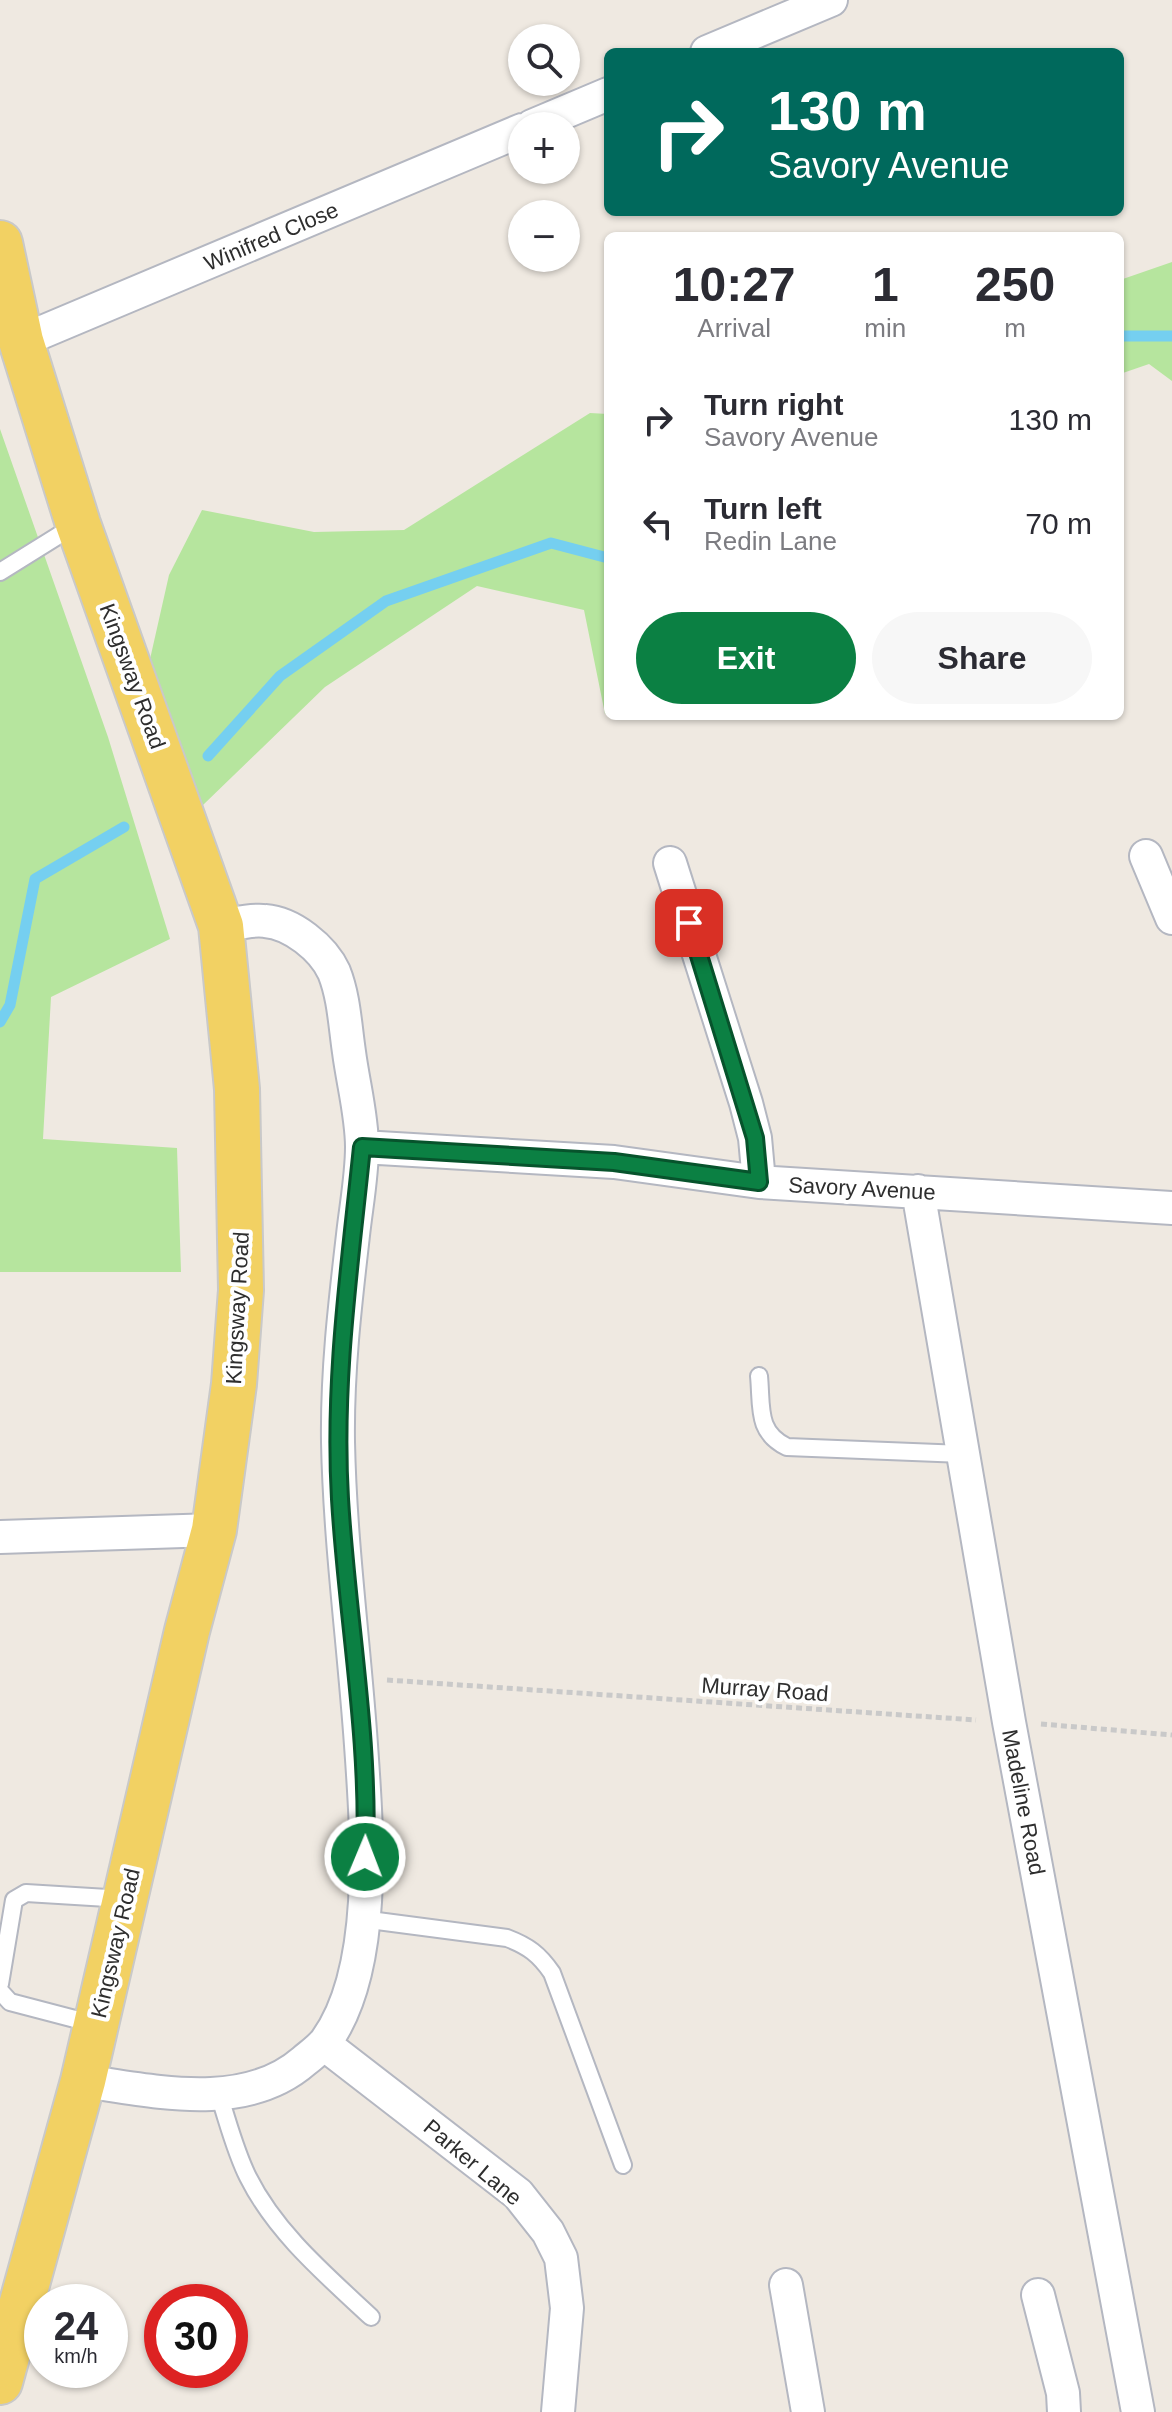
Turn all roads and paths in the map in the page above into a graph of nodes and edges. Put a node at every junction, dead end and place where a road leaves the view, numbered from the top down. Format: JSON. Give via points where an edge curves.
{"nodes":[{"id":1,"x":831,"y":0,"type":"edge"},
{"id":2,"x":717,"y":48,"type":"edge"},
{"id":3,"x":604,"y":96,"type":"edge"},
{"id":4,"x":565,"y":112,"type":"edge"},
{"id":5,"x":508,"y":136,"type":"edge"},
{"id":6,"x":0,"y":243,"type":"edge"},
{"id":7,"x":21,"y":341,"type":"junction"},
{"id":8,"x":78,"y":524,"type":"junction"},
{"id":9,"x":0,"y":572,"type":"edge"},
{"id":10,"x":1146,"y":856,"type":"dead end"},
{"id":11,"x":670,"y":863,"type":"dead end"},
{"id":12,"x":1172,"y":918,"type":"edge"},
{"id":13,"x":221,"y":926,"type":"junction"},
{"id":14,"x":362,"y":1147,"type":"junction"},
{"id":15,"x":759,"y":1182,"type":"junction"},
{"id":16,"x":918,"y":1191,"type":"junction"},
{"id":17,"x":1172,"y":1208,"type":"edge"},
{"id":18,"x":759,"y":1376,"type":"dead end"},
{"id":19,"x":963,"y":1454,"type":"junction"},
{"id":20,"x":214,"y":1530,"type":"junction"},
{"id":21,"x":0,"y":1537,"type":"edge"},
{"id":22,"x":357,"y":1678,"type":"junction"},
{"id":23,"x":1009,"y":1722,"type":"junction"},
{"id":24,"x":1172,"y":1735,"type":"edge"},
{"id":25,"x":125,"y":1899,"type":"junction"},
{"id":26,"x":362,"y":1919,"type":"junction"},
{"id":27,"x":0,"y":1984,"type":"edge"},
{"id":28,"x":0,"y":1991,"type":"edge"},
{"id":29,"x":96,"y":2025,"type":"junction"},
{"id":30,"x":324,"y":2044,"type":"junction"},
{"id":31,"x":83,"y":2081,"type":"junction"},
{"id":32,"x":219,"y":2095,"type":"junction"},
{"id":33,"x":623,"y":2165,"type":"dead end"},
{"id":34,"x":786,"y":2285,"type":"dead end"},
{"id":35,"x":1038,"y":2295,"type":"dead end"},
{"id":36,"x":371,"y":2317,"type":"dead end"},
{"id":37,"x":0,"y":2382,"type":"edge"},
{"id":38,"x":558,"y":2412,"type":"edge"},
{"id":39,"x":808,"y":2412,"type":"edge"},
{"id":40,"x":1064,"y":2412,"type":"edge"},
{"id":41,"x":1138,"y":2412,"type":"edge"}],
"edges":[{"from":1,"to":2,"type":"street"},
{"from":3,"to":4,"type":"street"},
{"from":5,"to":7,"type":"street","name":"Winifred Close"},
{"from":6,"to":7,"type":"main road","name":"Kingsway Road"},
{"from":7,"to":8,"type":"main road","name":"Kingsway Road"},
{"from":8,"to":9,"type":"lane"},
{"from":8,"to":13,"type":"main road","name":"Kingsway Road"},
{"from":10,"to":12,"type":"street"},
{"from":11,"to":15,"type":"street","via":[[746,1103]]},
{"from":13,"to":14,"type":"street","via":[[267,920],[292,929],[317,947],[333,969]]},
{"from":13,"to":20,"type":"main road","name":"Kingsway Road","via":[[237,1089],[241,1290]]},
{"from":14,"to":15,"type":"street","name":"Savory Avenue","via":[[614,1162]]},
{"from":14,"to":22,"type":"street","via":[[339,1368],[340,1500]]},
{"from":15,"to":16,"type":"street","name":"Savory Avenue"},
{"from":16,"to":17,"type":"street","name":"Savory Avenue"},
{"from":16,"to":19,"type":"street","name":"Madeline Road"},
{"from":18,"to":19,"type":"lane","via":[[763,1426],[787,1447]]},
{"from":19,"to":23,"type":"street","name":"Madeline Road"},
{"from":20,"to":21,"type":"street"},
{"from":20,"to":25,"type":"main road","name":"Kingsway Road"},
{"from":22,"to":23,"type":"path","name":"Murray Road"},
{"from":22,"to":26,"type":"street","via":[[366,1826]]},
{"from":23,"to":24,"type":"path","name":"Murray Road"},
{"from":23,"to":41,"type":"street","name":"Madeline Road"},
{"from":25,"to":27,"type":"lane","via":[[19,1895]]},
{"from":25,"to":29,"type":"main road","name":"Kingsway Road"},
{"from":26,"to":30,"type":"street","via":[[351,1989]]},
{"from":26,"to":33,"type":"lane","via":[[507,1938],[542,1958]]},
{"from":28,"to":29,"type":"lane","via":[[10,2002]]},
{"from":29,"to":31,"type":"main road","name":"Kingsway Road"},
{"from":30,"to":32,"type":"street","via":[[293,2071]]},
{"from":30,"to":38,"type":"street","name":"Parker Lane","via":[[518,2194],[548,2232],[561,2258],[567,2308]]},
{"from":31,"to":32,"type":"street"},
{"from":31,"to":37,"type":"main road","name":"Kingsway Road"},
{"from":32,"to":36,"type":"lane","via":[[261,2200],[304,2253]]},
{"from":34,"to":39,"type":"street"},
{"from":35,"to":40,"type":"street"}]}
